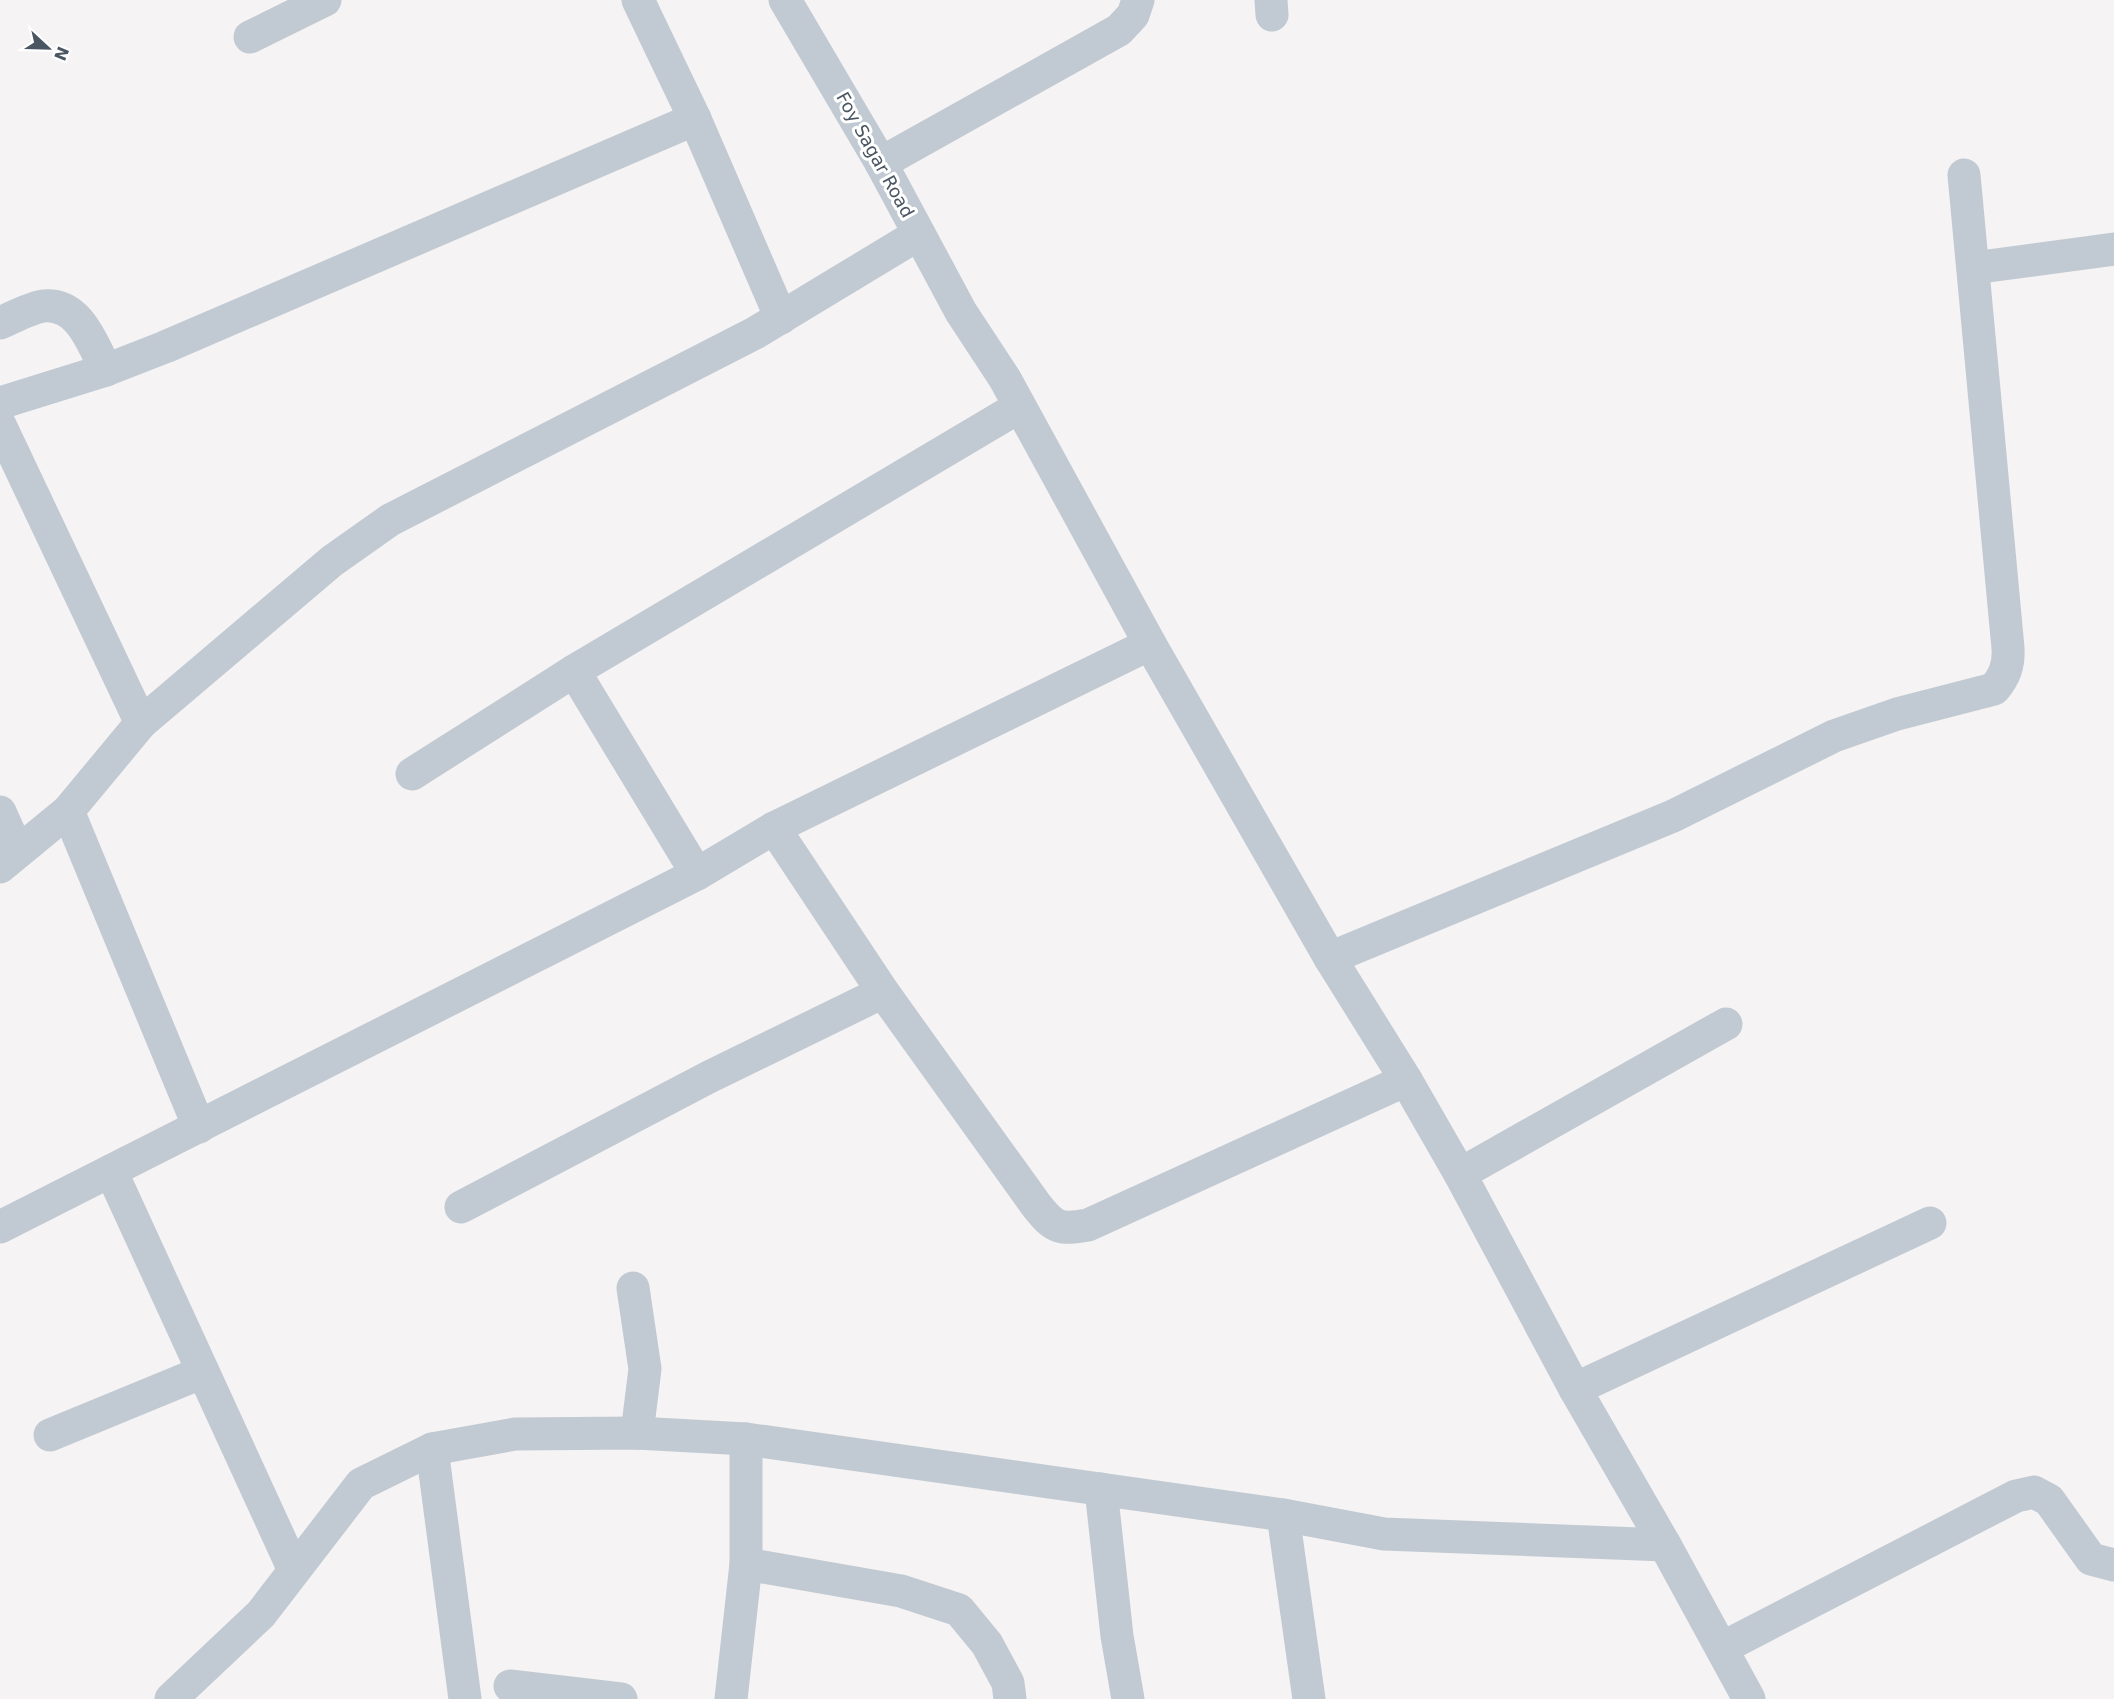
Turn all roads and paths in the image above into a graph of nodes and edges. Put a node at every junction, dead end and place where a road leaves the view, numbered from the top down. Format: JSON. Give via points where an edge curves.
{"nodes":[{"id":1,"x":325,"y":0,"type":"edge"},
{"id":2,"x":638,"y":0,"type":"edge"},
{"id":3,"x":785,"y":0,"type":"edge"},
{"id":4,"x":1138,"y":0,"type":"edge"},
{"id":5,"x":250,"y":37,"type":"dead end"},
{"id":6,"x":695,"y":119,"type":"junction"},
{"id":7,"x":881,"y":163,"type":"junction"},
{"id":8,"x":1964,"y":175,"type":"dead end"},
{"id":9,"x":919,"y":234,"type":"junction"},
{"id":10,"x":2114,"y":249,"type":"edge"},
{"id":11,"x":1973,"y":268,"type":"junction"},
{"id":12,"x":781,"y":318,"type":"junction"},
{"id":13,"x":0,"y":323,"type":"edge"},
{"id":14,"x":106,"y":369,"type":"junction"},
{"id":15,"x":1012,"y":393,"type":"junction"},
{"id":16,"x":0,"y":403,"type":"edge"},
{"id":17,"x":0,"y":425,"type":"edge"},
{"id":18,"x":1150,"y":644,"type":"junction"},
{"id":19,"x":574,"y":671,"type":"junction"},
{"id":20,"x":141,"y":723,"type":"junction"},
{"id":21,"x":412,"y":774,"type":"dead end"},
{"id":22,"x":68,"y":811,"type":"junction"},
{"id":23,"x":0,"y":812,"type":"edge"},
{"id":24,"x":774,"y":828,"type":"junction"},
{"id":25,"x":9,"y":859,"type":"edge"},
{"id":26,"x":698,"y":874,"type":"junction"},
{"id":27,"x":1330,"y":958,"type":"junction"},
{"id":28,"x":883,"y":992,"type":"junction"},
{"id":29,"x":1726,"y":1024,"type":"dead end"},
{"id":30,"x":1406,"y":1080,"type":"junction"},
{"id":31,"x":199,"y":1127,"type":"junction"},
{"id":32,"x":111,"y":1171,"type":"junction"},
{"id":33,"x":1460,"y":1174,"type":"junction"},
{"id":34,"x":461,"y":1207,"type":"dead end"},
{"id":35,"x":1930,"y":1223,"type":"dead end"},
{"id":36,"x":0,"y":1227,"type":"edge"},
{"id":37,"x":633,"y":1288,"type":"dead end"},
{"id":38,"x":203,"y":1372,"type":"junction"},
{"id":39,"x":1575,"y":1389,"type":"junction"},
{"id":40,"x":637,"y":1433,"type":"junction"},
{"id":41,"x":50,"y":1435,"type":"dead end"},
{"id":42,"x":746,"y":1439,"type":"junction"},
{"id":43,"x":432,"y":1449,"type":"junction"},
{"id":44,"x":1101,"y":1489,"type":"junction"},
{"id":45,"x":1283,"y":1515,"type":"junction"},
{"id":46,"x":1665,"y":1545,"type":"junction"},
{"id":47,"x":746,"y":1564,"type":"junction"},
{"id":48,"x":2114,"y":1565,"type":"edge"},
{"id":49,"x":294,"y":1570,"type":"junction"},
{"id":50,"x":1722,"y":1648,"type":"junction"},
{"id":51,"x":510,"y":1686,"type":"dead end"},
{"id":52,"x":171,"y":1699,"type":"edge"},
{"id":53,"x":465,"y":1699,"type":"edge"},
{"id":54,"x":621,"y":1699,"type":"edge"},
{"id":55,"x":731,"y":1699,"type":"edge"},
{"id":56,"x":1010,"y":1699,"type":"edge"},
{"id":57,"x":1128,"y":1699,"type":"edge"},
{"id":58,"x":1309,"y":1699,"type":"edge"},
{"id":59,"x":1749,"y":1699,"type":"edge"}],
"edges":[{"from":1,"to":5,"type":"street"},
{"from":2,"to":6,"type":"street"},
{"from":3,"to":7,"type":"street","name":"Foy Sagar Road"},
{"from":4,"to":7,"type":"street","via":[[1133,15],[1119,30]]},
{"from":6,"to":12,"type":"street"},
{"from":6,"to":14,"type":"street","via":[[223,323]]},
{"from":7,"to":9,"type":"street","name":"Foy Sagar Road"},
{"from":8,"to":11,"type":"street"},
{"from":9,"to":12,"type":"street"},
{"from":9,"to":15,"type":"street","name":"Foy Sagar Road","via":[[961,312]]},
{"from":10,"to":11,"type":"street"},
{"from":11,"to":27,"type":"street","via":[[2008,648],[2004,677],[1994,689],[1897,714],[1834,736],[1673,816]]},
{"from":12,"to":20,"type":"street","via":[[390,520],[332,561]]},
{"from":13,"to":14,"type":"street","via":[[44,306],[72,314],[81,322]]},
{"from":14,"to":16,"type":"street"},
{"from":15,"to":18,"type":"street","name":"Foy Sagar Road"},
{"from":15,"to":19,"type":"street"},
{"from":17,"to":20,"type":"street"},
{"from":18,"to":24,"type":"street"},
{"from":18,"to":27,"type":"street","name":"Foy Sagar Road"},
{"from":19,"to":21,"type":"street"},
{"from":19,"to":26,"type":"street"},
{"from":20,"to":22,"type":"street"},
{"from":22,"to":25,"type":"street"},
{"from":22,"to":31,"type":"street"},
{"from":23,"to":25,"type":"street"},
{"from":24,"to":26,"type":"street"},
{"from":24,"to":28,"type":"street"},
{"from":26,"to":31,"type":"street"},
{"from":27,"to":30,"type":"street","name":"Foy Sagar Road"},
{"from":28,"to":30,"type":"street","via":[[1048,1220],[1066,1229],[1088,1225]]},
{"from":28,"to":34,"type":"street","via":[[699,1082]]},
{"from":29,"to":33,"type":"street"},
{"from":30,"to":33,"type":"street","name":"Foy Sagar Road"},
{"from":31,"to":32,"type":"street"},
{"from":32,"to":36,"type":"street"},
{"from":32,"to":38,"type":"street"},
{"from":33,"to":39,"type":"street","name":"Foy Sagar Road"},
{"from":35,"to":39,"type":"street"},
{"from":37,"to":40,"type":"street","via":[[645,1369]]},
{"from":38,"to":41,"type":"street"},
{"from":38,"to":49,"type":"street"},
{"from":39,"to":46,"type":"street","name":"Foy Sagar Road"},
{"from":40,"to":42,"type":"street"},
{"from":40,"to":43,"type":"street","via":[[515,1434]]},
{"from":42,"to":44,"type":"street"},
{"from":42,"to":47,"type":"street"},
{"from":43,"to":49,"type":"street","via":[[361,1485]]},
{"from":43,"to":53,"type":"street"},
{"from":44,"to":45,"type":"street"},
{"from":44,"to":57,"type":"street"},
{"from":45,"to":46,"type":"street","via":[[1384,1534]]},
{"from":45,"to":58,"type":"street"},
{"from":46,"to":50,"type":"street","name":"Foy Sagar Road"},
{"from":47,"to":55,"type":"street"},
{"from":47,"to":56,"type":"street","via":[[902,1591],[959,1610],[987,1644],[1008,1683]]},
{"from":48,"to":50,"type":"street","via":[[2091,1559],[2049,1500],[2034,1492],[2016,1496]]},
{"from":49,"to":52,"type":"street","via":[[261,1614]]},
{"from":50,"to":59,"type":"street","name":"Foy Sagar Road"},
{"from":51,"to":54,"type":"street"}]}
